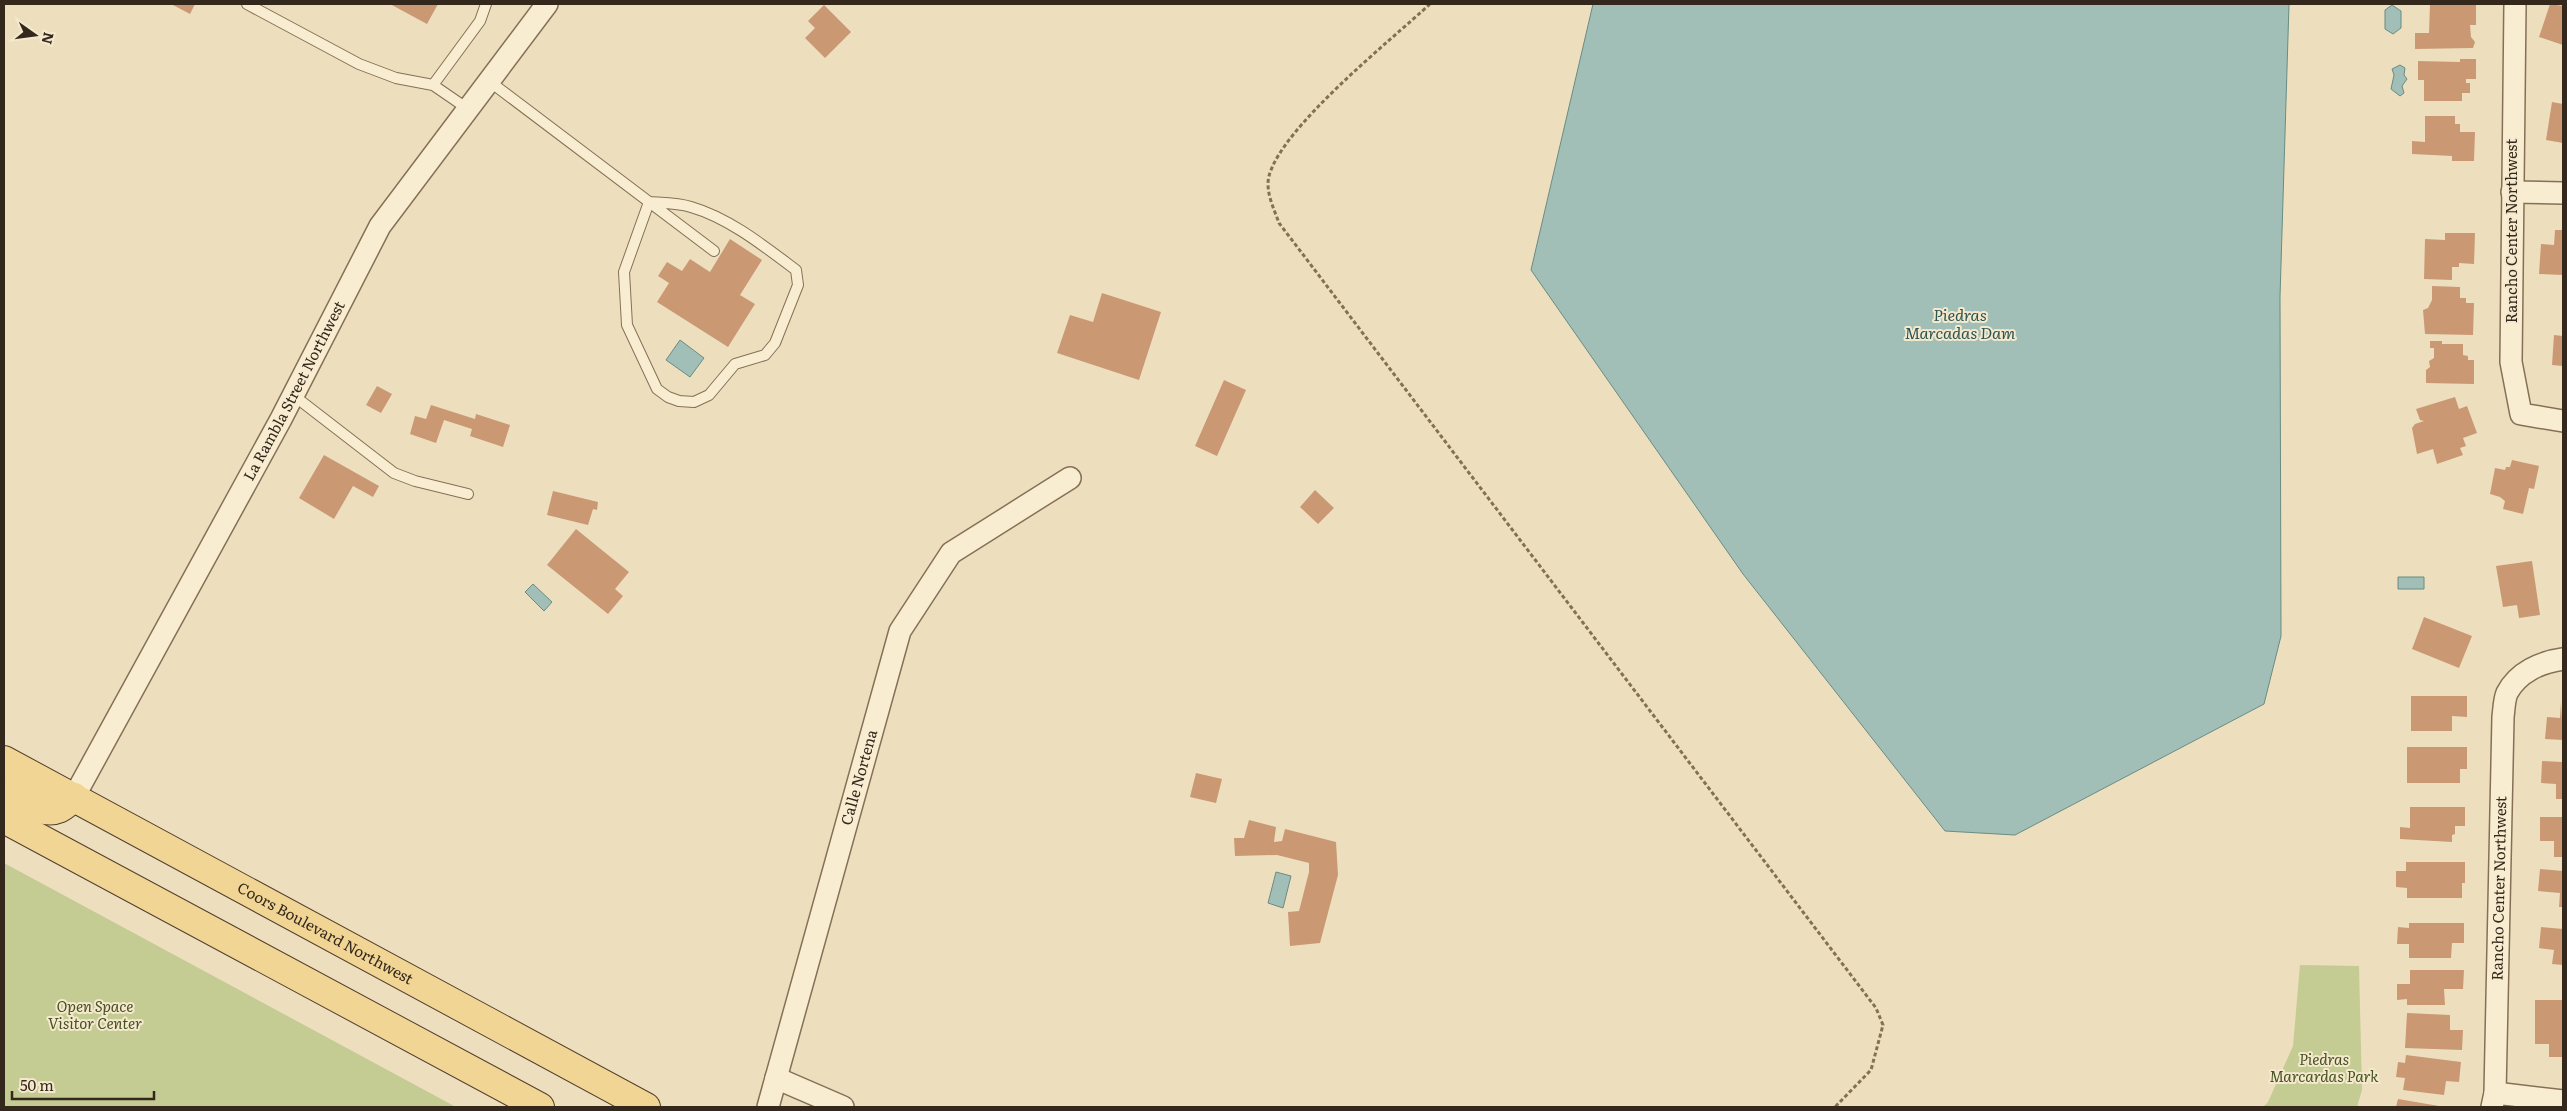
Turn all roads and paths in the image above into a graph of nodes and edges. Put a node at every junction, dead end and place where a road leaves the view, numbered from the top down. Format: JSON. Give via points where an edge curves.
{"nodes":[{"id":1,"x":247,"y":4,"type":"edge"},
{"id":2,"x":486,"y":4,"type":"edge"},
{"id":3,"x":547,"y":4,"type":"edge"},
{"id":4,"x":1430,"y":4,"type":"edge"},
{"id":5,"x":2515,"y":4,"type":"edge"},
{"id":6,"x":488,"y":82,"type":"junction"},
{"id":7,"x":433,"y":85,"type":"junction"},
{"id":8,"x":468,"y":109,"type":"junction"},
{"id":9,"x":2512,"y":192,"type":"junction"},
{"id":10,"x":2563,"y":193,"type":"edge"},
{"id":11,"x":649,"y":202,"type":"junction"},
{"id":12,"x":714,"y":251,"type":"dead end"},
{"id":13,"x":293,"y":395,"type":"junction"},
{"id":14,"x":2563,"y":421,"type":"edge"},
{"id":15,"x":1070,"y":478,"type":"dead end"},
{"id":16,"x":468,"y":494,"type":"dead end"},
{"id":17,"x":2563,"y":659,"type":"edge"},
{"id":18,"x":4,"y":760,"type":"edge"},
{"id":19,"x":4,"y":790,"type":"edge"},
{"id":20,"x":74,"y":797,"type":"junction"},
{"id":21,"x":4,"y":818,"type":"edge"},
{"id":22,"x":776,"y":1078,"type":"junction"},
{"id":23,"x":2494,"y":1100,"type":"edge"},
{"id":24,"x":2563,"y":1101,"type":"edge"},
{"id":25,"x":540,"y":1107,"type":"edge"},
{"id":26,"x":646,"y":1107,"type":"edge"},
{"id":27,"x":768,"y":1107,"type":"edge"},
{"id":28,"x":843,"y":1107,"type":"edge"},
{"id":29,"x":1835,"y":1107,"type":"edge"}],
"edges":[{"from":1,"to":7,"type":"lane","via":[[359,64],[396,78]]},
{"from":2,"to":7,"type":"lane","via":[[480,21]]},
{"from":3,"to":6,"type":"street","name":"La Rambla Street Northwest"},
{"from":4,"to":29,"type":"path","via":[[1326,99],[1297,130],[1275,159],[1268,178],[1270,201],[1280,224],[1876,1008],[1883,1025],[1871,1070]]},
{"from":5,"to":9,"type":"street","name":"Rancho Center Northwest"},
{"from":6,"to":8,"type":"street","name":"La Rambla Street Northwest"},
{"from":6,"to":11,"type":"lane"},
{"from":7,"to":8,"type":"lane"},
{"from":8,"to":13,"type":"street","name":"La Rambla Street Northwest","via":[[380,226]]},
{"from":9,"to":10,"type":"street"},
{"from":9,"to":14,"type":"street","name":"Rancho Center Northwest","via":[[2512,362],[2521,414]]},
{"from":11,"to":11,"type":"lane","via":[[624,272],[627,325],[657,388],[679,402],[694,402],[709,395],[735,364],[765,355],[775,343],[798,285],[796,270],[709,213],[689,206]]},
{"from":11,"to":12,"type":"lane"},
{"from":13,"to":16,"type":"lane","via":[[394,473]]},
{"from":13,"to":20,"type":"street","name":"La Rambla Street Northwest"},
{"from":15,"to":22,"type":"street","name":"Calle Nortena","via":[[951,553],[900,631]]},
{"from":17,"to":23,"type":"street","name":"Rancho Center Northwest","via":[[2548,661],[2522,674],[2507,694],[2503,717]]},
{"from":18,"to":20,"type":"main road","name":"Coors Boulevard Northwest"},
{"from":19,"to":20,"type":"main road","via":[[41,809],[61,808]]},
{"from":20,"to":26,"type":"main road","name":"Coors Boulevard Northwest"},
{"from":21,"to":25,"type":"main road"},
{"from":22,"to":27,"type":"street","name":"Calle Nortena"},
{"from":22,"to":28,"type":"street"},
{"from":23,"to":24,"type":"street"}]}
